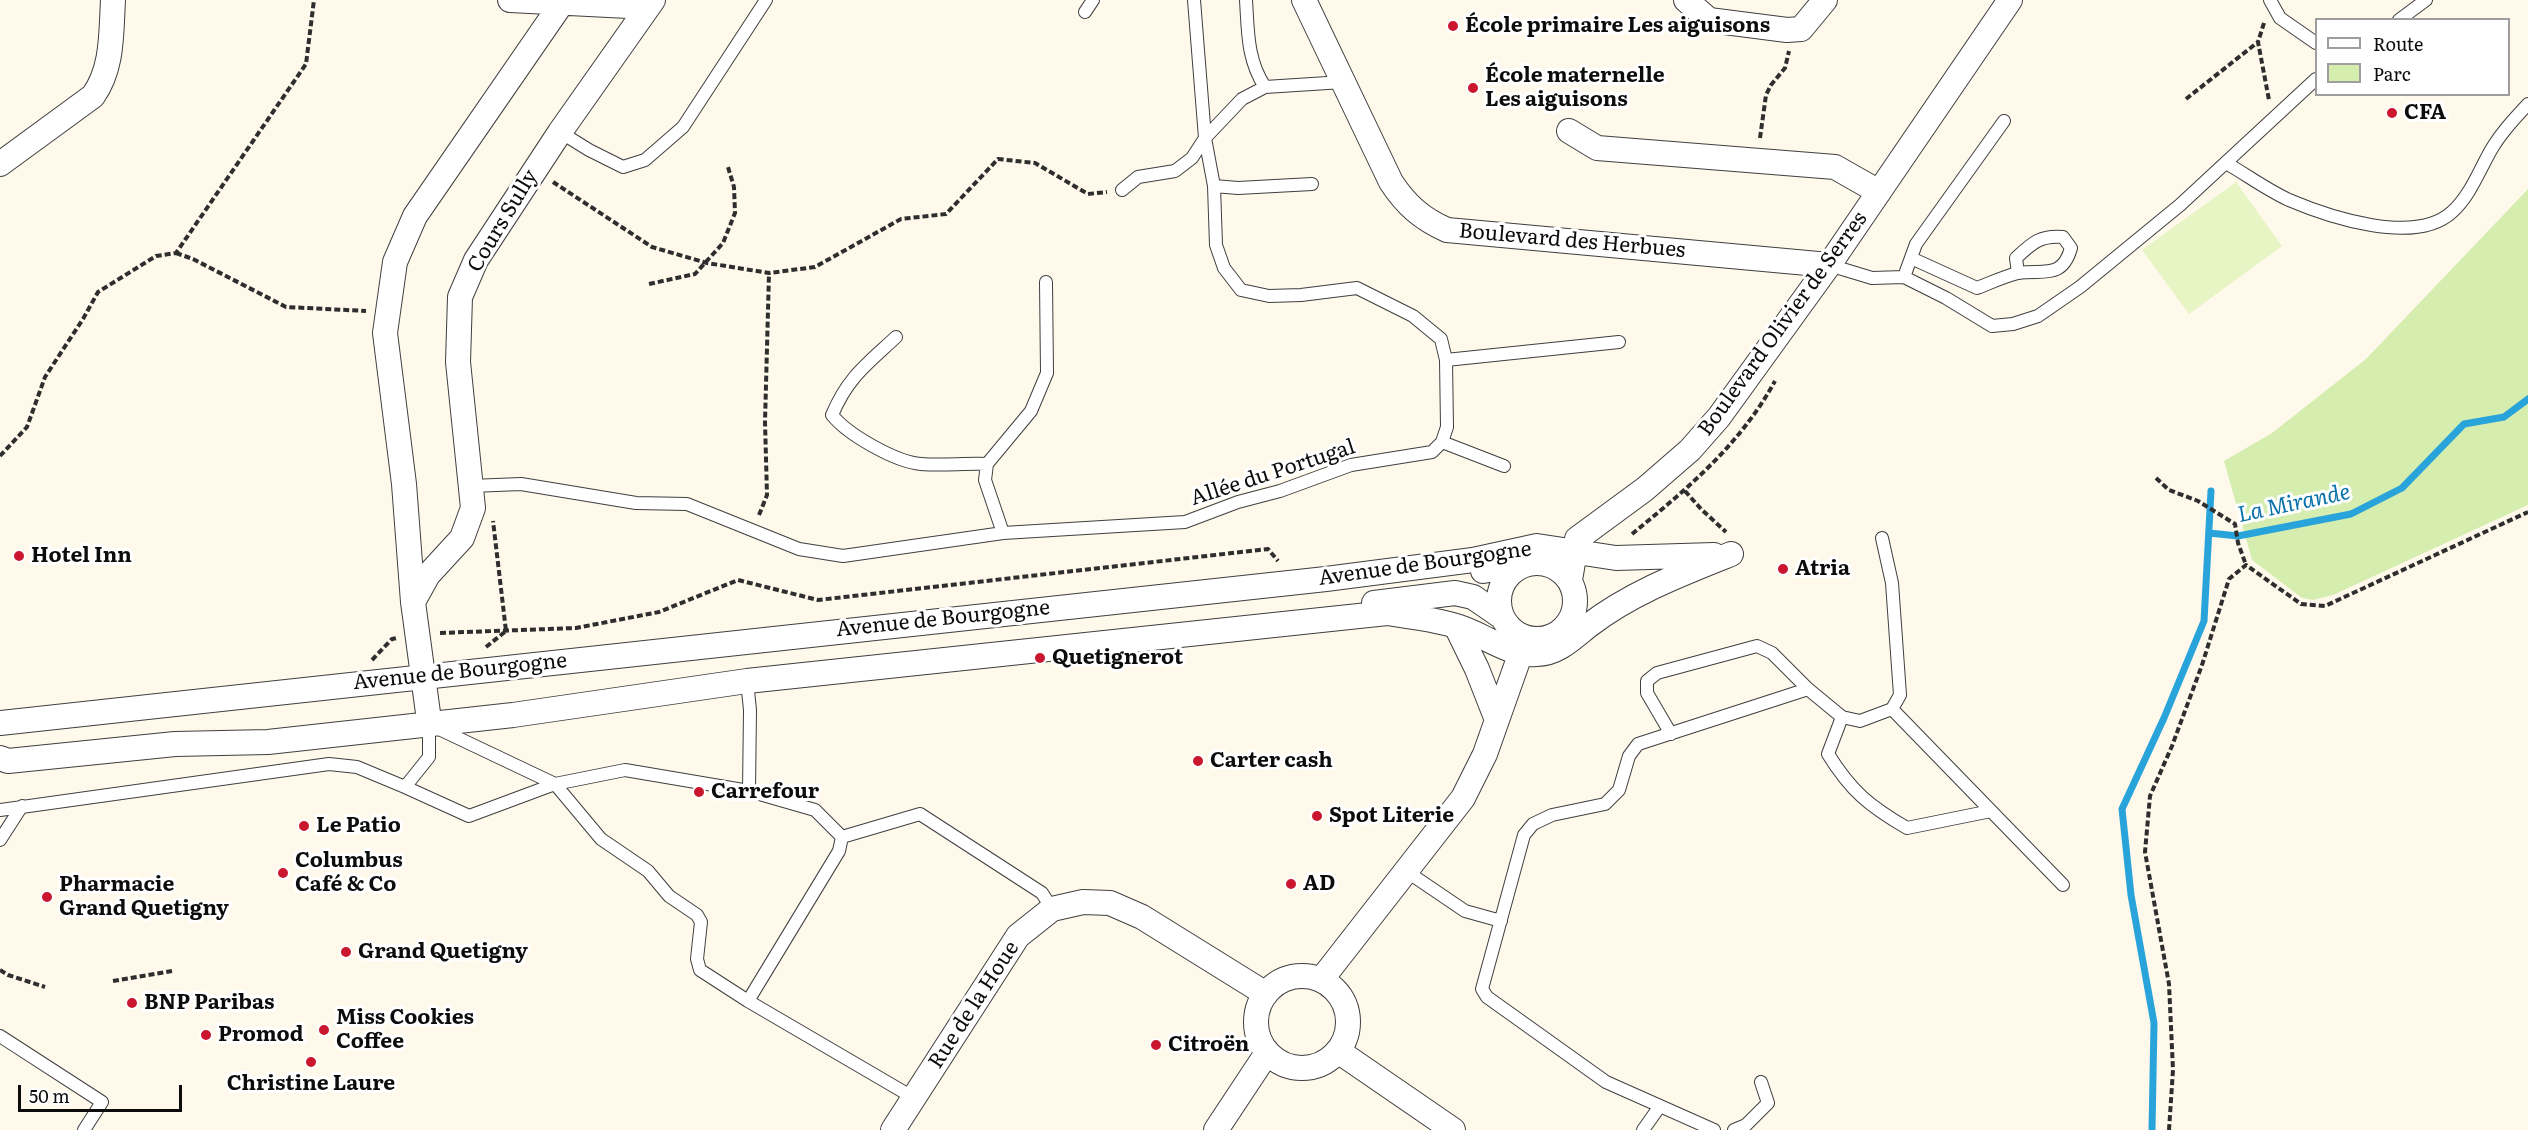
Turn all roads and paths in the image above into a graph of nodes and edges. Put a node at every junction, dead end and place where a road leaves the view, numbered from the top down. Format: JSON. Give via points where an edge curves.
{"nodes":[{"id":1,"x":113,"y":0,"type":"edge"},
{"id":2,"x":314,"y":0,"type":"edge"},
{"id":3,"x":510,"y":0,"type":"edge"},
{"id":4,"x":765,"y":0,"type":"edge"},
{"id":5,"x":1093,"y":0,"type":"edge"},
{"id":6,"x":1194,"y":0,"type":"edge"},
{"id":7,"x":1246,"y":0,"type":"edge"},
{"id":8,"x":1305,"y":0,"type":"edge"},
{"id":9,"x":1686,"y":0,"type":"edge"},
{"id":10,"x":1825,"y":0,"type":"edge"},
{"id":11,"x":2426,"y":0,"type":"edge"},
{"id":12,"x":563,"y":2,"type":"edge"},
{"id":13,"x":2001,"y":2,"type":"edge"},
{"id":14,"x":2271,"y":2,"type":"edge"},
{"id":15,"x":651,"y":4,"type":"edge"},
{"id":16,"x":1084,"y":12,"type":"dead end"},
{"id":17,"x":2402,"y":18,"type":"edge"},
{"id":18,"x":1794,"y":30,"type":"junction"},
{"id":19,"x":2258,"y":42,"type":"junction"},
{"id":20,"x":2315,"y":42,"type":"edge"},
{"id":21,"x":2315,"y":80,"type":"edge"},
{"id":22,"x":1343,"y":82,"type":"junction"},
{"id":23,"x":1265,"y":87,"type":"junction"},
{"id":24,"x":2186,"y":99,"type":"dead end"},
{"id":25,"x":2528,"y":104,"type":"edge"},
{"id":26,"x":2274,"y":118,"type":"junction"},
{"id":27,"x":2004,"y":121,"type":"dead end"},
{"id":28,"x":1569,"y":131,"type":"dead end"},
{"id":29,"x":560,"y":132,"type":"junction"},
{"id":30,"x":1205,"y":138,"type":"junction"},
{"id":31,"x":1758,"y":161,"type":"junction"},
{"id":32,"x":2226,"y":163,"type":"junction"},
{"id":33,"x":0,"y":164,"type":"edge"},
{"id":34,"x":728,"y":167,"type":"dead end"},
{"id":35,"x":534,"y":170,"type":"junction"},
{"id":36,"x":1312,"y":184,"type":"dead end"},
{"id":37,"x":1214,"y":186,"type":"junction"},
{"id":38,"x":1122,"y":190,"type":"joint"},
{"id":39,"x":1879,"y":192,"type":"junction"},
{"id":40,"x":176,"y":253,"type":"junction"},
{"id":41,"x":1911,"y":258,"type":"junction"},
{"id":42,"x":707,"y":263,"type":"junction"},
{"id":43,"x":1829,"y":265,"type":"junction"},
{"id":44,"x":769,"y":273,"type":"junction"},
{"id":45,"x":2018,"y":273,"type":"junction"},
{"id":46,"x":1904,"y":277,"type":"junction"},
{"id":47,"x":1046,"y":282,"type":"dead end"},
{"id":48,"x":649,"y":284,"type":"dead end"},
{"id":49,"x":387,"y":313,"type":"junction"},
{"id":50,"x":896,"y":337,"type":"dead end"},
{"id":51,"x":1619,"y":342,"type":"dead end"},
{"id":52,"x":1446,"y":360,"type":"junction"},
{"id":53,"x":1442,"y":442,"type":"junction"},
{"id":54,"x":0,"y":456,"type":"edge"},
{"id":55,"x":987,"y":464,"type":"junction"},
{"id":56,"x":1504,"y":466,"type":"dead end"},
{"id":57,"x":2156,"y":478,"type":"dead end"},
{"id":58,"x":480,"y":485,"type":"junction"},
{"id":59,"x":1685,"y":491,"type":"dead end"},
{"id":60,"x":2528,"y":512,"type":"edge"},
{"id":61,"x":753,"y":530,"type":"junction"},
{"id":62,"x":1003,"y":533,"type":"junction"},
{"id":63,"x":1882,"y":538,"type":"dead end"},
{"id":64,"x":1570,"y":547,"type":"junction"},
{"id":65,"x":1731,"y":554,"type":"junction"},
{"id":66,"x":1528,"y":564,"type":"junction"},
{"id":67,"x":2246,"y":565,"type":"junction"},
{"id":68,"x":1282,"y":566,"type":"dead end"},
{"id":69,"x":1570,"y":580,"type":"junction"},
{"id":70,"x":413,"y":602,"type":"junction"},
{"id":71,"x":1502,"y":616,"type":"junction"},
{"id":72,"x":1456,"y":626,"type":"junction"},
{"id":73,"x":506,"y":631,"type":"junction"},
{"id":74,"x":417,"y":633,"type":"junction"},
{"id":75,"x":1524,"y":645,"type":"junction"},
{"id":76,"x":424,"y":681,"type":"junction"},
{"id":77,"x":747,"y":681,"type":"junction"},
{"id":78,"x":1808,"y":689,"type":"junction"},
{"id":79,"x":1892,"y":710,"type":"junction"},
{"id":80,"x":1842,"y":717,"type":"junction"},
{"id":81,"x":429,"y":719,"type":"junction"},
{"id":82,"x":1497,"y":720,"type":"junction"},
{"id":83,"x":0,"y":723,"type":"edge"},
{"id":84,"x":0,"y":734,"type":"edge"},
{"id":85,"x":1671,"y":734,"type":"junction"},
{"id":86,"x":0,"y":749,"type":"edge"},
{"id":87,"x":0,"y":758,"type":"edge"},
{"id":88,"x":555,"y":784,"type":"junction"},
{"id":89,"x":405,"y":787,"type":"junction"},
{"id":90,"x":749,"y":791,"type":"junction"},
{"id":91,"x":22,"y":806,"type":"junction"},
{"id":92,"x":0,"y":810,"type":"edge"},
{"id":93,"x":1991,"y":812,"type":"junction"},
{"id":94,"x":842,"y":837,"type":"junction"},
{"id":95,"x":0,"y":840,"type":"edge"},
{"id":96,"x":1406,"y":871,"type":"junction"},
{"id":97,"x":2063,"y":885,"type":"dead end"},
{"id":98,"x":1052,"y":909,"type":"junction"},
{"id":99,"x":1501,"y":921,"type":"junction"},
{"id":100,"x":0,"y":970,"type":"edge"},
{"id":101,"x":172,"y":971,"type":"dead end"},
{"id":102,"x":1321,"y":980,"type":"junction"},
{"id":103,"x":113,"y":981,"type":"dead end"},
{"id":104,"x":45,"y":987,"type":"dead end"},
{"id":105,"x":1266,"y":994,"type":"junction"},
{"id":106,"x":748,"y":1001,"type":"junction"},
{"id":107,"x":0,"y":1036,"type":"edge"},
{"id":108,"x":1338,"y":1051,"type":"junction"},
{"id":109,"x":1267,"y":1053,"type":"junction"},
{"id":110,"x":1761,"y":1082,"type":"dead end"},
{"id":111,"x":914,"y":1098,"type":"junction"},
{"id":112,"x":1660,"y":1106,"type":"junction"},
{"id":113,"x":84,"y":1130,"type":"edge"},
{"id":114,"x":893,"y":1130,"type":"edge"},
{"id":115,"x":1216,"y":1130,"type":"edge"},
{"id":116,"x":1453,"y":1130,"type":"edge"},
{"id":117,"x":1643,"y":1130,"type":"edge"},
{"id":118,"x":1714,"y":1130,"type":"edge"},
{"id":119,"x":1734,"y":1130,"type":"edge"},
{"id":120,"x":2169,"y":1130,"type":"edge"}],
"edges":[{"from":1,"to":33,"type":"street","via":[[102,83],[93,96]]},
{"from":2,"to":40,"type":"path","via":[[306,64]]},
{"from":3,"to":12,"type":"street"},
{"from":4,"to":29,"type":"lane","via":[[683,127],[645,160],[623,167]]},
{"from":5,"to":16,"type":"lane"},
{"from":6,"to":30,"type":"lane"},
{"from":7,"to":23,"type":"lane","via":[[1250,55]]},
{"from":8,"to":22,"type":"street","name":"Boulevard des Herbues"},
{"from":9,"to":18,"type":"street","via":[[1709,20]]},
{"from":10,"to":18,"type":"street","via":[[1810,21]]},
{"from":11,"to":17,"type":"lane"},
{"from":12,"to":15,"type":"street"},
{"from":12,"to":49,"type":"street","via":[[415,216],[394,262]]},
{"from":13,"to":39,"type":"street","name":"Boulevard Olivier de Serres"},
{"from":14,"to":19,"type":"path"},
{"from":14,"to":20,"type":"lane","via":[[2280,18]]},
{"from":15,"to":29,"type":"street","name":"Cours Sully"},
{"from":18,"to":31,"type":"path","via":[[1785,68],[1766,95]]},
{"from":19,"to":24,"type":"path"},
{"from":19,"to":26,"type":"path"},
{"from":21,"to":26,"type":"lane"},
{"from":22,"to":23,"type":"lane"},
{"from":22,"to":43,"type":"street","name":"Boulevard des Herbues","via":[[1402,198],[1416,212],[1447,230]]},
{"from":23,"to":30,"type":"lane","via":[[1242,99]]},
{"from":25,"to":32,"type":"lane","via":[[2510,122],[2451,213],[2422,227],[2401,229],[2346,221],[2287,199]]},
{"from":26,"to":32,"type":"lane"},
{"from":27,"to":41,"type":"lane","via":[[1916,244]]},
{"from":28,"to":31,"type":"street","name":"Boulevard Olivier de Serres","via":[[1597,148]]},
{"from":29,"to":35,"type":"street","name":"Cours Sully"},
{"from":30,"to":37,"type":"lane"},
{"from":30,"to":38,"type":"lane","via":[[1192,158],[1175,171],[1138,177]]},
{"from":31,"to":39,"type":"street","name":"Boulevard Olivier de Serres","via":[[1835,167]]},
{"from":32,"to":46,"type":"lane","via":[[2080,287],[2038,316],[1992,326]]},
{"from":34,"to":42,"type":"path","via":[[735,213],[723,243]]},
{"from":35,"to":42,"type":"path","via":[[652,247]]},
{"from":35,"to":58,"type":"street","name":"Cours Sully","via":[[476,260],[460,297],[458,362]]},
{"from":36,"to":37,"type":"lane"},
{"from":37,"to":52,"type":"lane","via":[[1216,245],[1224,267],[1241,290],[1269,296],[1357,288],[1413,316],[1441,339]]},
{"from":38,"to":44,"type":"path","via":[[1088,194],[1035,163],[998,159],[946,214],[901,219],[815,267]]},
{"from":39,"to":43,"type":"street","name":"Boulevard Olivier de Serres"},
{"from":40,"to":49,"type":"path","via":[[286,307]]},
{"from":40,"to":54,"type":"path","via":[[156,256],[98,292],[45,377],[27,427]]},
{"from":41,"to":45,"type":"lane","via":[[1977,288]]},
{"from":41,"to":46,"type":"lane"},
{"from":42,"to":44,"type":"path"},
{"from":42,"to":48,"type":"path","via":[[695,274]]},
{"from":43,"to":46,"type":"lane","via":[[1872,278]]},
{"from":43,"to":64,"type":"street","name":"Boulevard Olivier de Serres","via":[[1705,434],[1645,489]]},
{"from":44,"to":61,"type":"path","via":[[767,495]]},
{"from":45,"to":45,"type":"lane","via":[[2053,272],[2068,260],[2071,248],[2063,237],[2048,236],[2032,243],[2016,258]]},
{"from":47,"to":55,"type":"lane","via":[[1047,373],[1031,411]]},
{"from":49,"to":70,"type":"street","via":[[385,333],[404,484]]},
{"from":50,"to":55,"type":"lane","via":[[842,391],[832,415],[858,437],[906,460],[920,464]]},
{"from":51,"to":52,"type":"lane"},
{"from":52,"to":53,"type":"lane","via":[[1447,426]]},
{"from":53,"to":56,"type":"lane"},
{"from":53,"to":62,"type":"lane","name":"Allée du Portugal","via":[[1432,452],[1351,465],[1185,522]]},
{"from":55,"to":62,"type":"lane","via":[[985,480]]},
{"from":57,"to":67,"type":"path","via":[[2169,490],[2199,501],[2235,524]]},
{"from":58,"to":61,"type":"lane","name":"Allée du Portugal","via":[[521,484],[636,503],[687,504]]},
{"from":58,"to":70,"type":"street","name":"Cours Sully","via":[[462,538],[428,575]]},
{"from":58,"to":73,"type":"path"},
{"from":59,"to":65,"type":"path","via":[[1726,530]]},
{"from":60,"to":67,"type":"path","via":[[2325,606],[2301,604]]},
{"from":61,"to":62,"type":"lane","name":"Allée du Portugal","via":[[799,549],[843,556]]},
{"from":63,"to":79,"type":"lane","via":[[1892,584],[1900,694]]},
{"from":64,"to":65,"type":"street","name":"Avenue de Bourgogne","via":[[1616,558]]},
{"from":64,"to":66,"type":"street","name":"Boulevard Olivier de Serres"},
{"from":64,"to":69,"type":"street"},
{"from":64,"to":76,"type":"street","name":"Avenue de Bourgogne","via":[[1525,546],[1473,560],[1326,579]]},
{"from":65,"to":75,"type":"street","name":"Avenue de Bourgogne","via":[[1621,603],[1550,652],[1537,654]]},
{"from":66,"to":69,"type":"street","via":[[1554,566]]},
{"from":66,"to":71,"type":"street","via":[[1511,572],[1499,592]]},
{"from":66,"to":76,"type":"street","name":"Avenue de Bourgogne","via":[[1228,602]]},
{"from":67,"to":120,"type":"path","via":[[2229,579],[2202,665],[2150,796],[2145,852],[2169,984],[2173,1070]]},
{"from":68,"to":73,"type":"path","via":[[1268,549],[818,600],[738,580],[659,612],[576,628]]},
{"from":69,"to":75,"type":"street","via":[[1575,599],[1571,618],[1552,636]]},
{"from":70,"to":74,"type":"street"},
{"from":71,"to":75,"type":"street"},
{"from":71,"to":81,"type":"street","name":"Avenue de Bourgogne","via":[[1473,597],[1455,593],[796,664]]},
{"from":72,"to":75,"type":"street","name":"Avenue de Bourgogne"},
{"from":72,"to":77,"type":"street","name":"Avenue de Bourgogne","via":[[1387,613]]},
{"from":72,"to":82,"type":"street"},
{"from":73,"to":74,"type":"path"},
{"from":74,"to":76,"type":"street"},
{"from":75,"to":82,"type":"street"},
{"from":76,"to":81,"type":"street"},
{"from":76,"to":83,"type":"street","name":"Avenue de Bourgogne"},
{"from":76,"to":84,"type":"street","name":"Avenue de Bourgogne"},
{"from":77,"to":81,"type":"street","name":"Avenue de Bourgogne","via":[[513,715]]},
{"from":77,"to":90,"type":"lane"},
{"from":78,"to":80,"type":"lane"},
{"from":78,"to":85,"type":"lane"},
{"from":78,"to":85,"type":"lane","via":[[1772,653],[1757,646],[1657,673],[1647,681],[1647,693]]},
{"from":79,"to":80,"type":"lane","via":[[1860,721]]},
{"from":79,"to":93,"type":"lane"},
{"from":80,"to":93,"type":"lane","via":[[1828,754],[1864,801],[1889,818],[1906,828]]},
{"from":81,"to":86,"type":"street","name":"Avenue de Bourgogne"},
{"from":81,"to":87,"type":"street","name":"Avenue de Bourgogne","via":[[268,742],[176,744],[8,761]]},
{"from":81,"to":88,"type":"lane"},
{"from":81,"to":89,"type":"lane","via":[[429,757]]},
{"from":82,"to":96,"type":"street","via":[[1463,798]]},
{"from":85,"to":99,"type":"lane","via":[[1638,744],[1629,756],[1619,790],[1605,804],[1552,815],[1533,824],[1524,835]]},
{"from":88,"to":89,"type":"lane","via":[[469,816]]},
{"from":88,"to":90,"type":"lane","via":[[626,770]]},
{"from":88,"to":106,"type":"lane","via":[[601,839],[648,871],[669,896],[698,915],[700,970]]},
{"from":89,"to":91,"type":"lane","via":[[357,767],[329,764]]},
{"from":90,"to":94,"type":"lane","via":[[815,810]]},
{"from":91,"to":92,"type":"lane"},
{"from":91,"to":95,"type":"lane"},
{"from":93,"to":97,"type":"lane"},
{"from":94,"to":98,"type":"lane","via":[[920,814],[1042,893]]},
{"from":94,"to":106,"type":"lane","via":[[832,866]]},
{"from":96,"to":99,"type":"lane","via":[[1465,911]]},
{"from":96,"to":102,"type":"street"},
{"from":98,"to":105,"type":"street","name":"Rue de la Houe","via":[[1083,902],[1110,903],[1142,917]]},
{"from":98,"to":111,"type":"street","name":"Rue de la Houe","via":[[1018,936]]},
{"from":99,"to":112,"type":"lane","via":[[1482,989],[1487,998],[1606,1082]]},
{"from":100,"to":104,"type":"path"},
{"from":101,"to":103,"type":"path"},
{"from":102,"to":105,"type":"street","via":[[1291,977]]},
{"from":102,"to":108,"type":"street","via":[[1335,990],[1348,1020]]},
{"from":105,"to":109,"type":"street","via":[[1258,1008],[1256,1024]]},
{"from":106,"to":111,"type":"lane"},
{"from":107,"to":113,"type":"lane","via":[[102,1102]]},
{"from":108,"to":109,"type":"street","via":[[1311,1067],[1295,1068],[1279,1063]]},
{"from":108,"to":116,"type":"street"},
{"from":109,"to":115,"type":"street"},
{"from":110,"to":119,"type":"lane","via":[[1768,1102],[1746,1125]]},
{"from":111,"to":114,"type":"street","name":"Rue de la Houe"},
{"from":112,"to":117,"type":"lane"},
{"from":112,"to":118,"type":"lane"}]}
